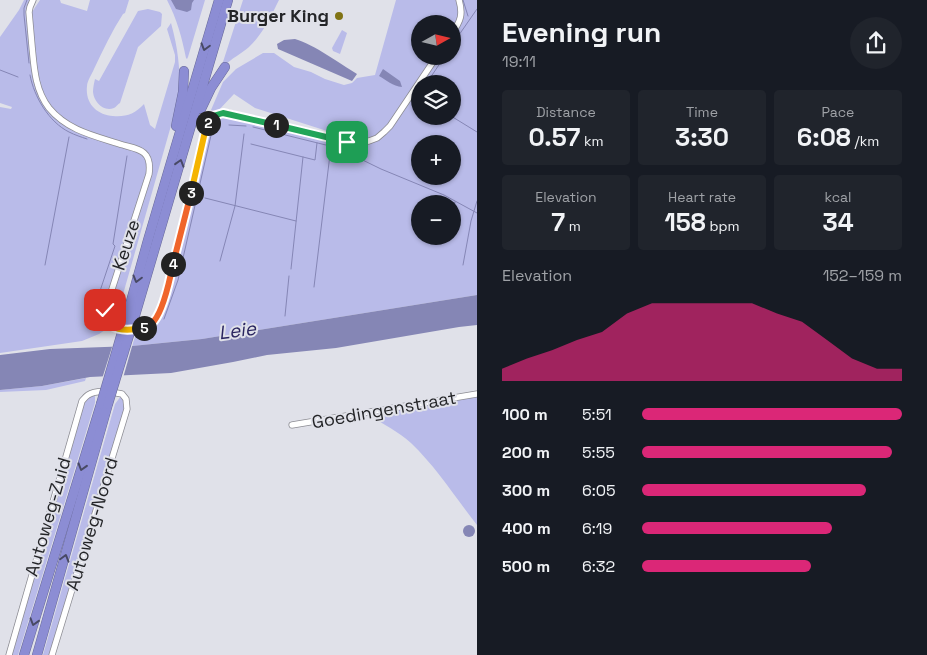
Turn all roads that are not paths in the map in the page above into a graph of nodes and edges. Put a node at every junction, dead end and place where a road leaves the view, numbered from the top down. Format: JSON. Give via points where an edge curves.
{"nodes":[{"id":1,"x":33,"y":0,"type":"edge"},
{"id":2,"x":219,"y":0,"type":"edge"},
{"id":3,"x":228,"y":0,"type":"edge"},
{"id":4,"x":459,"y":0,"type":"edge"},
{"id":5,"x":461,"y":16,"type":"edge"},
{"id":6,"x":431,"y":65,"type":"edge"},
{"id":7,"x":226,"y":67,"type":"dead end"},
{"id":8,"x":184,"y":71,"type":"dead end"},
{"id":9,"x":193,"y":121,"type":"junction"},
{"id":10,"x":164,"y":188,"type":"junction"},
{"id":11,"x":130,"y":319,"type":"junction"},
{"id":12,"x":103,"y":392,"type":"joint"},
{"id":13,"x":477,"y":394,"type":"edge"},
{"id":14,"x":105,"y":404,"type":"junction"},
{"id":15,"x":292,"y":425,"type":"dead end"},
{"id":16,"x":9,"y":655,"type":"edge"},
{"id":17,"x":24,"y":655,"type":"edge"},
{"id":18,"x":37,"y":655,"type":"edge"},
{"id":19,"x":52,"y":655,"type":"edge"}],
"edges":[{"from":1,"to":6,"type":"street","name":"Keuze","via":[[29,12],[35,70],[38,87],[48,106],[68,126],[139,150],[149,162],[149,174],[105,310],[109,324],[121,330],[145,328],[157,317],[207,125],[213,116],[228,113],[347,142],[369,141],[390,126]]},
{"from":2,"to":10,"type":"highway","one_way":true},
{"from":3,"to":9,"type":"highway"},
{"from":4,"to":5,"type":"street"},
{"from":7,"to":9,"type":"highway","via":[[210,88]]},
{"from":8,"to":10,"type":"highway","via":[[182,100]]},
{"from":11,"to":9,"type":"highway","one_way":true},
{"from":10,"to":11,"type":"highway","one_way":true},
{"from":11,"to":14,"type":"highway","bridge":true},
{"from":12,"to":16,"type":"street","name":"Autoweg-Zuid","via":[[94,392],[82,402]]},
{"from":12,"to":19,"type":"street","name":"Autoweg-Noord","via":[[122,394],[127,409]]},
{"from":13,"to":15,"type":"street","name":"Goedingenstraat"},
{"from":14,"to":17,"type":"highway","one_way":true},
{"from":18,"to":14,"type":"highway","one_way":true}]}
